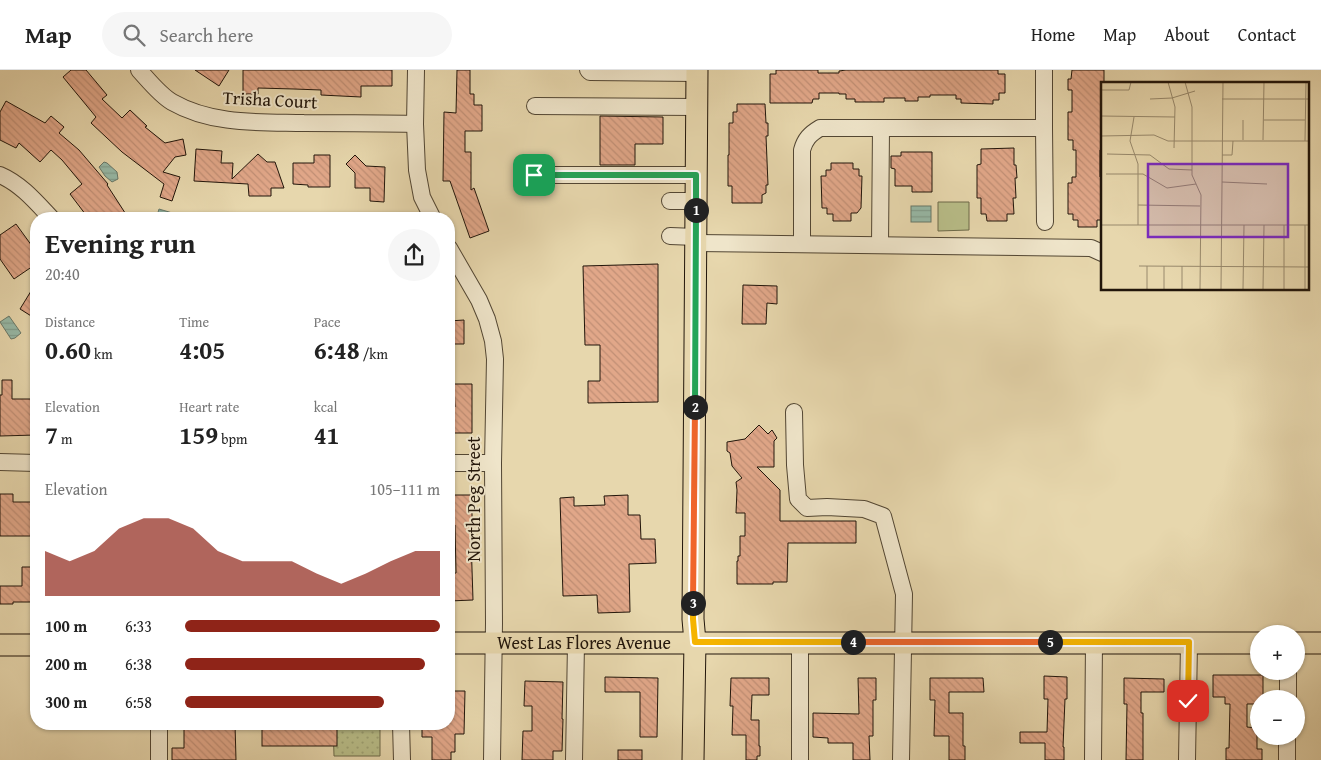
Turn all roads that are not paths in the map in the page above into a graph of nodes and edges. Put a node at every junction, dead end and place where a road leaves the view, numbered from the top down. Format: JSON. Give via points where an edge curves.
{"nodes":[{"id":1,"x":139,"y":70,"type":"edge"},
{"id":2,"x":416,"y":70,"type":"edge"},
{"id":3,"x":588,"y":70,"type":"edge"},
{"id":4,"x":1044,"y":70,"type":"edge"},
{"id":5,"x":697,"y":72,"type":"edge"},
{"id":6,"x":535,"y":106,"type":"dead end"},
{"id":7,"x":697,"y":107,"type":"junction"},
{"id":8,"x":415,"y":124,"type":"junction"},
{"id":9,"x":881,"y":128,"type":"junction"},
{"id":10,"x":1044,"y":128,"type":"junction"},
{"id":11,"x":0,"y":175,"type":"edge"},
{"id":12,"x":534,"y":175,"type":"dead end"},
{"id":13,"x":696,"y":175,"type":"junction"},
{"id":14,"x":670,"y":201,"type":"dead end"},
{"id":15,"x":696,"y":201,"type":"junction"},
{"id":16,"x":45,"y":212,"type":"edge"},
{"id":17,"x":430,"y":212,"type":"edge"},
{"id":18,"x":1045,"y":222,"type":"dead end"},
{"id":19,"x":670,"y":236,"type":"dead end"},
{"id":20,"x":696,"y":240,"type":"junction"},
{"id":21,"x":802,"y":244,"type":"junction"},
{"id":22,"x":880,"y":244,"type":"junction"},
{"id":23,"x":1101,"y":253,"type":"edge"},
{"id":24,"x":455,"y":264,"type":"edge"},
{"id":25,"x":794,"y":412,"type":"dead end"},
{"id":26,"x":0,"y":462,"type":"edge"},
{"id":27,"x":30,"y":462,"type":"edge"},
{"id":28,"x":455,"y":463,"type":"edge"},
{"id":29,"x":492,"y":463,"type":"junction"},
{"id":30,"x":695,"y":642,"type":"junction"},
{"id":31,"x":800,"y":642,"type":"junction"},
{"id":32,"x":903,"y":642,"type":"junction"},
{"id":33,"x":1094,"y":642,"type":"junction"},
{"id":34,"x":1189,"y":642,"type":"junction"},
{"id":35,"x":1250,"y":642,"type":"edge"},
{"id":36,"x":1305,"y":642,"type":"edge"},
{"id":37,"x":1321,"y":642,"type":"edge"},
{"id":38,"x":455,"y":643,"type":"edge"},
{"id":39,"x":494,"y":643,"type":"junction"},
{"id":40,"x":576,"y":643,"type":"junction"},
{"id":41,"x":0,"y":645,"type":"edge"},
{"id":42,"x":30,"y":645,"type":"edge"},
{"id":43,"x":159,"y":730,"type":"edge"},
{"id":44,"x":401,"y":730,"type":"edge"},
{"id":45,"x":1287,"y":745,"type":"edge"},
{"id":46,"x":159,"y":760,"type":"edge"},
{"id":47,"x":402,"y":760,"type":"edge"},
{"id":48,"x":492,"y":760,"type":"edge"},
{"id":49,"x":574,"y":760,"type":"edge"},
{"id":50,"x":693,"y":760,"type":"edge"},
{"id":51,"x":800,"y":760,"type":"edge"},
{"id":52,"x":901,"y":760,"type":"edge"},
{"id":53,"x":1093,"y":760,"type":"edge"},
{"id":54,"x":1187,"y":760,"type":"edge"},
{"id":55,"x":1287,"y":760,"type":"edge"}],
"edges":[{"from":1,"to":8,"type":"street","name":"Trisha Court","via":[[171,101],[198,114],[228,120]]},
{"from":2,"to":8,"type":"street"},
{"from":3,"to":5,"type":"street"},
{"from":4,"to":10,"type":"street"},
{"from":5,"to":7,"type":"main road"},
{"from":6,"to":7,"type":"street"},
{"from":7,"to":13,"type":"main road"},
{"from":8,"to":17,"type":"street","via":[[417,170],[422,197]]},
{"from":9,"to":10,"type":"street"},
{"from":9,"to":21,"type":"street","via":[[820,128],[805,140],[802,150]]},
{"from":9,"to":22,"type":"street"},
{"from":10,"to":18,"type":"street"},
{"from":11,"to":16,"type":"street","via":[[13,181]]},
{"from":12,"to":13,"type":"street"},
{"from":13,"to":15,"type":"main road"},
{"from":14,"to":15,"type":"street"},
{"from":15,"to":20,"type":"main road"},
{"from":19,"to":20,"type":"street"},
{"from":20,"to":21,"type":"street"},
{"from":20,"to":30,"type":"main road"},
{"from":21,"to":22,"type":"street"},
{"from":22,"to":23,"type":"street","via":[[1091,248]]},
{"from":24,"to":29,"type":"street","name":"North Peg Street","via":[[480,300],[493,341]]},
{"from":25,"to":32,"type":"street","via":[[798,499],[807,508],[864,509],[883,516],[904,594]]},
{"from":26,"to":27,"type":"street"},
{"from":28,"to":29,"type":"street"},
{"from":29,"to":39,"type":"street","name":"North Peg Street"},
{"from":30,"to":31,"type":"main road","name":"West Las Flores Avenue"},
{"from":30,"to":40,"type":"main road","name":"West Las Flores Avenue"},
{"from":30,"to":50,"type":"main road"},
{"from":31,"to":32,"type":"main road","name":"West Las Flores Avenue"},
{"from":31,"to":51,"type":"street"},
{"from":32,"to":33,"type":"main road","name":"West Las Flores Avenue"},
{"from":32,"to":52,"type":"street"},
{"from":33,"to":34,"type":"main road","name":"West Las Flores Avenue"},
{"from":33,"to":53,"type":"street"},
{"from":34,"to":35,"type":"main road","name":"West Las Flores Avenue"},
{"from":34,"to":54,"type":"street"},
{"from":36,"to":37,"type":"main road"},
{"from":38,"to":39,"type":"main road","name":"West Las Flores Avenue"},
{"from":39,"to":40,"type":"main road","name":"West Las Flores Avenue"},
{"from":39,"to":48,"type":"street","name":"North Peg Street"},
{"from":40,"to":49,"type":"street"},
{"from":41,"to":42,"type":"main road"},
{"from":43,"to":46,"type":"street"},
{"from":44,"to":47,"type":"street"},
{"from":45,"to":55,"type":"street"}]}
